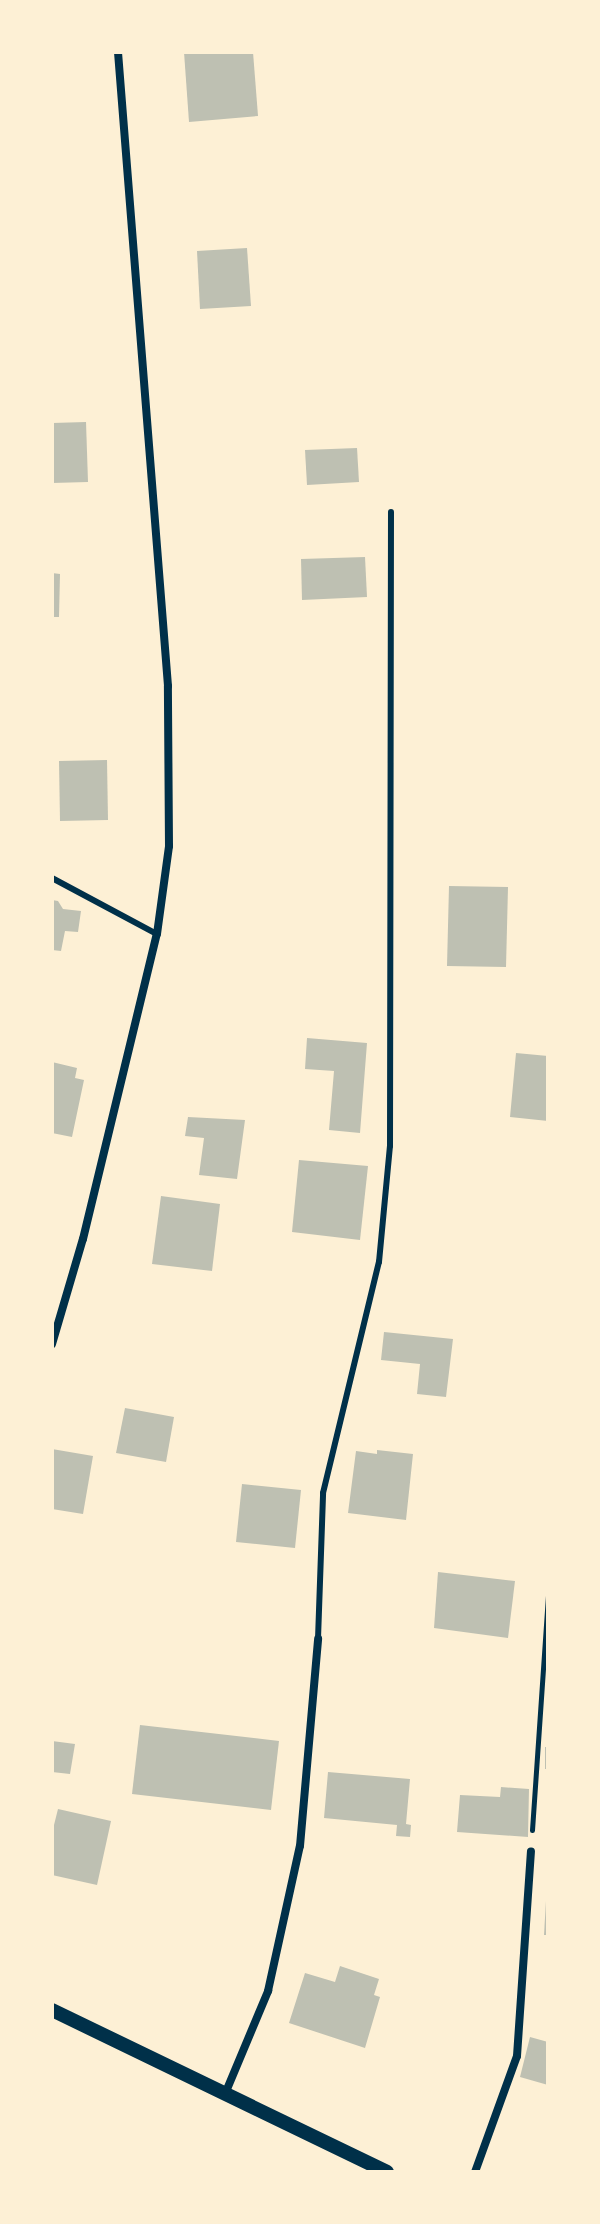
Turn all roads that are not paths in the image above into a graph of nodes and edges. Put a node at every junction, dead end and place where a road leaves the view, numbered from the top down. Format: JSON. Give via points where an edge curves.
{"nodes":[{"id":1,"x":118,"y":52,"type":"edge"},
{"id":2,"x":391,"y":512,"type":"dead end"},
{"id":3,"x":52,"y":878,"type":"edge"},
{"id":4,"x":157,"y":934,"type":"junction"},
{"id":5,"x":52,"y":1344,"type":"edge"},
{"id":6,"x":318,"y":1639,"type":"joint"},
{"id":7,"x":531,"y":1851,"type":"road end"},
{"id":8,"x":52,"y":2010,"type":"edge"},
{"id":9,"x":225,"y":2094,"type":"junction"},
{"id":10,"x":387,"y":2172,"type":"edge"},
{"id":11,"x":475,"y":2172,"type":"edge"}],
"edges":[{"from":1,"to":4,"type":"street","via":[[168,686],[169,846]]},
{"from":2,"to":6,"type":"lane","via":[[390,1146],[379,1262],[323,1493]]},
{"from":3,"to":4,"type":"lane"},
{"from":4,"to":5,"type":"street"},
{"from":6,"to":9,"type":"street","via":[[300,1846],[268,1991]]},
{"from":7,"to":11,"type":"street","via":[[517,2056]]},
{"from":8,"to":9,"type":"street"},
{"from":9,"to":10,"type":"street"}]}
